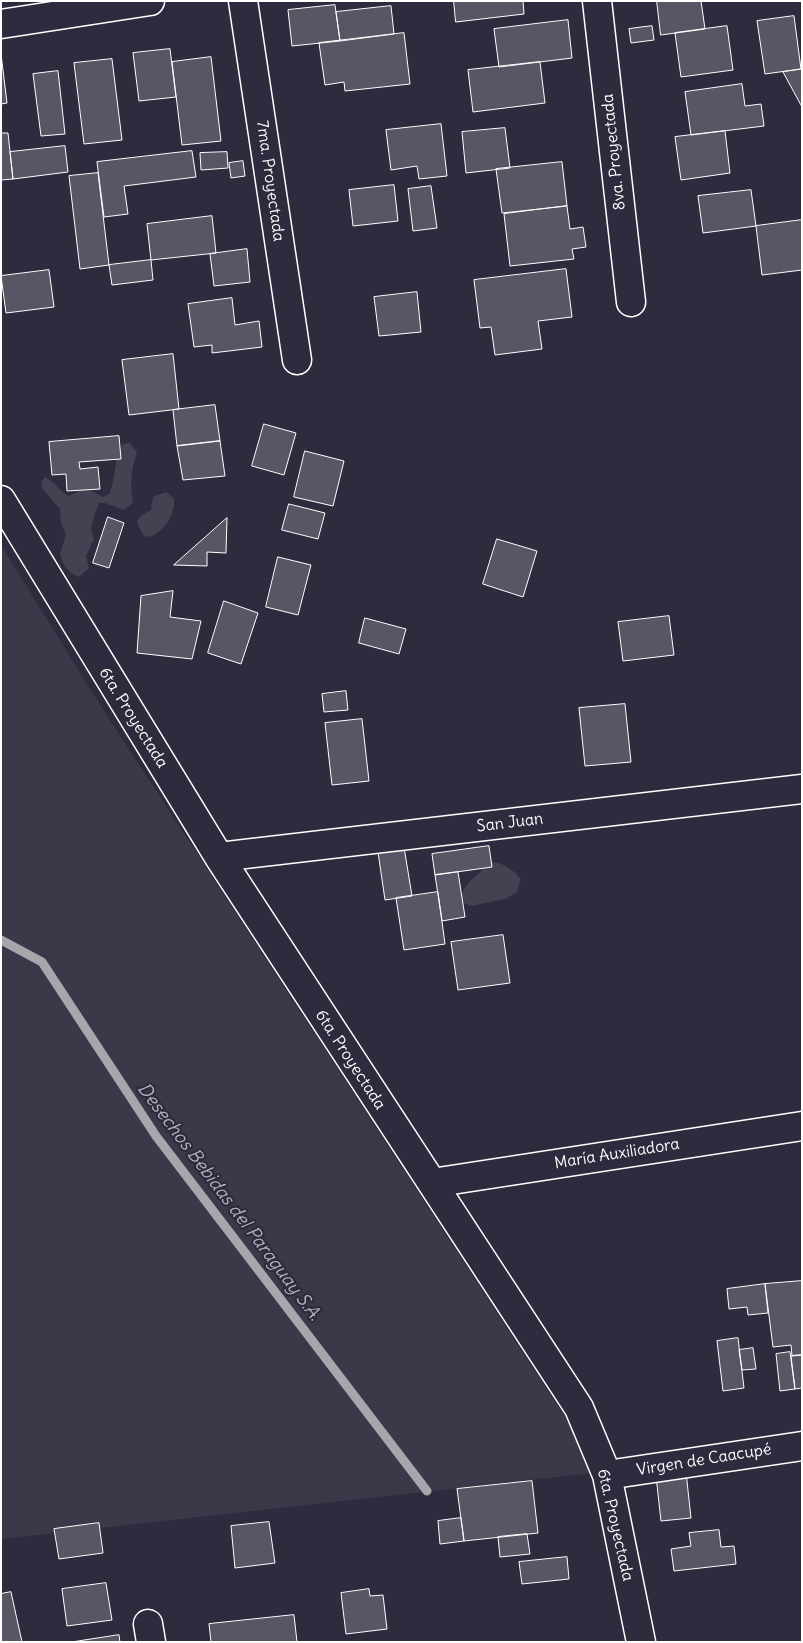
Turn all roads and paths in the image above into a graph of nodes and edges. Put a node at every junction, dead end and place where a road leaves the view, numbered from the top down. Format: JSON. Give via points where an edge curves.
{"nodes":[{"id":1,"x":243,"y":1,"type":"edge"},
{"id":2,"x":597,"y":1,"type":"edge"},
{"id":3,"x":134,"y":2,"type":"edge"},
{"id":4,"x":1,"y":24,"type":"edge"},
{"id":5,"x":631,"y":302,"type":"dead end"},
{"id":6,"x":297,"y":360,"type":"dead end"},
{"id":7,"x":1,"y":500,"type":"edge"},
{"id":8,"x":802,"y":789,"type":"edge"},
{"id":9,"x":219,"y":857,"type":"junction"},
{"id":10,"x":802,"y":1126,"type":"edge"},
{"id":11,"x":432,"y":1183,"type":"junction"},
{"id":12,"x":802,"y":1446,"type":"edge"},
{"id":13,"x":607,"y":1475,"type":"junction"},
{"id":14,"x":642,"y":1642,"type":"edge"}],
"edges":[{"from":1,"to":6,"type":"street","name":"7ma. Proyectada"},
{"from":2,"to":5,"type":"street","name":"8va. Proyectada"},
{"from":3,"to":4,"type":"street"},
{"from":7,"to":9,"type":"street","name":"6ta. Proyectada"},
{"from":8,"to":9,"type":"street","name":"San Juan"},
{"from":9,"to":11,"type":"street","name":"6ta. Proyectada"},
{"from":10,"to":11,"type":"street","name":"María Auxiliadora"},
{"from":11,"to":13,"type":"street","name":"6ta. Proyectada","via":[[579,1408]]},
{"from":12,"to":13,"type":"street","name":"Virgen de Caacupé"},
{"from":13,"to":14,"type":"street","name":"6ta. Proyectada"}]}
